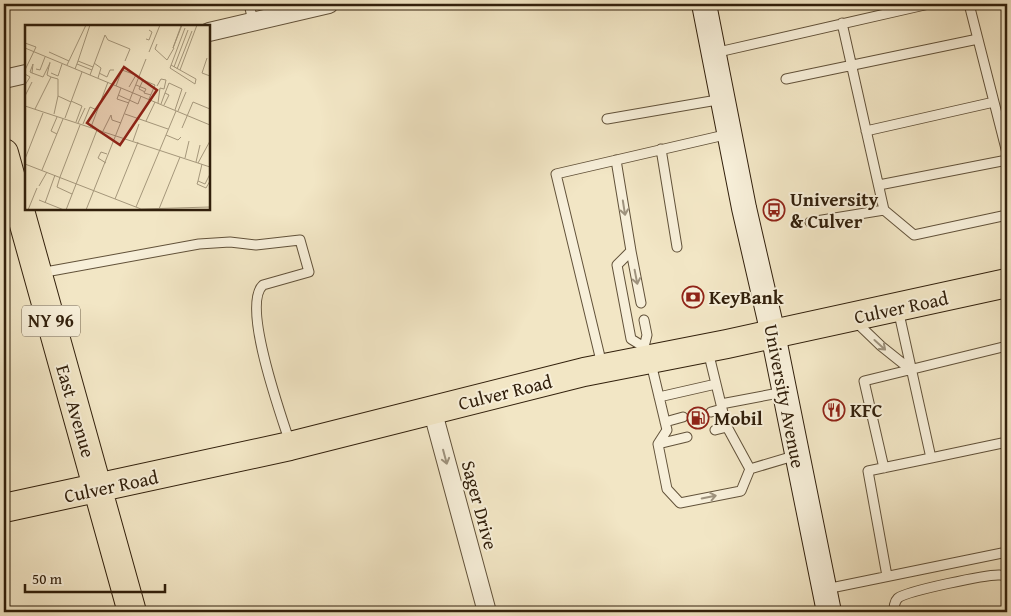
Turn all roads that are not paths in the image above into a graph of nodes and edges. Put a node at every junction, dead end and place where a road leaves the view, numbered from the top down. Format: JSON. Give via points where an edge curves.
{"nodes":[{"id":1,"x":249,"y":4,"type":"edge"},
{"id":2,"x":329,"y":4,"type":"edge"},
{"id":3,"x":704,"y":4,"type":"edge"},
{"id":4,"x":929,"y":4,"type":"edge"},
{"id":5,"x":970,"y":4,"type":"edge"},
{"id":6,"x":253,"y":21,"type":"junction"},
{"id":7,"x":842,"y":22,"type":"junction"},
{"id":8,"x":210,"y":32,"type":"edge"},
{"id":9,"x":978,"y":39,"type":"junction"},
{"id":10,"x":714,"y":53,"type":"junction"},
{"id":11,"x":851,"y":65,"type":"junction"},
{"id":12,"x":25,"y":74,"type":"edge"},
{"id":13,"x":4,"y":79,"type":"edge"},
{"id":14,"x":786,"y":79,"type":"dead end"},
{"id":15,"x":723,"y":99,"type":"junction"},
{"id":16,"x":994,"y":102,"type":"junction"},
{"id":17,"x":608,"y":120,"type":"dead end"},
{"id":18,"x":866,"y":131,"type":"junction"},
{"id":19,"x":729,"y":134,"type":"junction"},
{"id":20,"x":661,"y":149,"type":"junction"},
{"id":21,"x":4,"y":153,"type":"edge"},
{"id":22,"x":1007,"y":153,"type":"edge"},
{"id":23,"x":616,"y":160,"type":"junction"},
{"id":24,"x":1007,"y":160,"type":"edge"},
{"id":25,"x":879,"y":185,"type":"junction"},
{"id":26,"x":9,"y":190,"type":"edge"},
{"id":27,"x":884,"y":210,"type":"junction"},
{"id":28,"x":1007,"y":215,"type":"edge"},
{"id":29,"x":810,"y":222,"type":"dead end"},
{"id":30,"x":677,"y":247,"type":"dead end"},
{"id":31,"x":631,"y":251,"type":"junction"},
{"id":32,"x":37,"y":274,"type":"junction"},
{"id":33,"x":1007,"y":283,"type":"edge"},
{"id":34,"x":641,"y":303,"type":"dead end"},
{"id":35,"x":898,"y":307,"type":"junction"},
{"id":36,"x":852,"y":317,"type":"junction"},
{"id":37,"x":644,"y":320,"type":"dead end"},
{"id":38,"x":773,"y":334,"type":"junction"},
{"id":39,"x":1007,"y":346,"type":"edge"},
{"id":40,"x":707,"y":348,"type":"junction"},
{"id":41,"x":647,"y":353,"type":"junction"},
{"id":42,"x":603,"y":368,"type":"junction"},
{"id":43,"x":911,"y":370,"type":"junction"},
{"id":44,"x":716,"y":384,"type":"junction"},
{"id":45,"x":785,"y":392,"type":"junction"},
{"id":46,"x":659,"y":397,"type":"junction"},
{"id":47,"x":721,"y":407,"type":"junction"},
{"id":48,"x":432,"y":410,"type":"junction"},
{"id":49,"x":711,"y":412,"type":"dead end"},
{"id":50,"x":683,"y":418,"type":"dead end"},
{"id":51,"x":665,"y":422,"type":"junction"},
{"id":52,"x":727,"y":428,"type":"junction"},
{"id":53,"x":714,"y":430,"type":"dead end"},
{"id":54,"x":687,"y":437,"type":"dead end"},
{"id":55,"x":1007,"y":442,"type":"edge"},
{"id":56,"x":658,"y":444,"type":"junction"},
{"id":57,"x":290,"y":446,"type":"junction"},
{"id":58,"x":797,"y":455,"type":"junction"},
{"id":59,"x":931,"y":458,"type":"junction"},
{"id":60,"x":884,"y":468,"type":"junction"},
{"id":61,"x":750,"y":470,"type":"junction"},
{"id":62,"x":98,"y":489,"type":"junction"},
{"id":63,"x":4,"y":508,"type":"edge"},
{"id":64,"x":1007,"y":552,"type":"edge"},
{"id":65,"x":887,"y":576,"type":"junction"},
{"id":66,"x":1007,"y":577,"type":"edge"},
{"id":67,"x":826,"y":601,"type":"edge"},
{"id":68,"x":132,"y":612,"type":"edge"},
{"id":69,"x":487,"y":612,"type":"edge"},
{"id":70,"x":894,"y":612,"type":"edge"}],
"edges":[{"from":1,"to":6,"type":"lane"},
{"from":2,"to":6,"type":"street"},
{"from":3,"to":10,"type":"main road","name":"University Avenue"},
{"from":4,"to":7,"type":"lane"},
{"from":5,"to":9,"type":"lane"},
{"from":6,"to":8,"type":"street"},
{"from":7,"to":10,"type":"lane"},
{"from":7,"to":11,"type":"lane"},
{"from":9,"to":11,"type":"lane"},
{"from":9,"to":16,"type":"lane"},
{"from":10,"to":15,"type":"main road","name":"University Avenue"},
{"from":11,"to":14,"type":"lane"},
{"from":11,"to":18,"type":"lane"},
{"from":12,"to":13,"type":"street"},
{"from":15,"to":17,"type":"lane"},
{"from":15,"to":19,"type":"main road","name":"University Avenue"},
{"from":16,"to":18,"type":"lane"},
{"from":16,"to":22,"type":"lane"},
{"from":18,"to":25,"type":"lane"},
{"from":19,"to":20,"type":"lane"},
{"from":19,"to":38,"type":"main road","name":"University Avenue"},
{"from":20,"to":23,"type":"lane"},
{"from":20,"to":30,"type":"lane"},
{"from":21,"to":26,"type":"main road","name":"East Avenue","number":"NY 96"},
{"from":23,"to":31,"type":"lane","one_way":true},
{"from":23,"to":42,"type":"lane","via":[[556,174]]},
{"from":24,"to":25,"type":"lane"},
{"from":25,"to":27,"type":"lane"},
{"from":26,"to":32,"type":"main road","name":"East Avenue","number":"NY 96"},
{"from":27,"to":28,"type":"lane","via":[[914,234]]},
{"from":27,"to":29,"type":"lane"},
{"from":31,"to":34,"type":"lane","one_way":true},
{"from":31,"to":41,"type":"lane","via":[[616,265],[631,339]]},
{"from":32,"to":57,"type":"lane","via":[[199,244],[230,242],[256,245],[300,240],[309,272],[263,285],[256,296],[259,338]]},
{"from":32,"to":62,"type":"main road","name":"East Avenue","number":"NY 96"},
{"from":33,"to":35,"type":"main road","name":"Culver Road"},
{"from":35,"to":36,"type":"main road","name":"Culver Road"},
{"from":35,"to":43,"type":"lane"},
{"from":36,"to":38,"type":"main road","name":"Culver Road"},
{"from":36,"to":43,"type":"lane","one_way":true},
{"from":37,"to":41,"type":"lane"},
{"from":38,"to":40,"type":"main road","name":"Culver Road"},
{"from":38,"to":45,"type":"main road","name":"University Avenue"},
{"from":39,"to":43,"type":"lane"},
{"from":40,"to":41,"type":"main road","name":"Culver Road"},
{"from":40,"to":44,"type":"lane"},
{"from":41,"to":42,"type":"main road","name":"Culver Road"},
{"from":41,"to":46,"type":"lane"},
{"from":42,"to":48,"type":"main road","name":"Culver Road"},
{"from":43,"to":59,"type":"lane"},
{"from":43,"to":60,"type":"lane","via":[[864,381]]},
{"from":44,"to":46,"type":"lane"},
{"from":44,"to":47,"type":"lane"},
{"from":45,"to":47,"type":"lane"},
{"from":45,"to":58,"type":"main road","name":"University Avenue"},
{"from":46,"to":51,"type":"lane"},
{"from":47,"to":49,"type":"lane"},
{"from":47,"to":52,"type":"lane"},
{"from":48,"to":57,"type":"main road","name":"Culver Road"},
{"from":48,"to":69,"type":"street","name":"Sager Drive","one_way":true},
{"from":50,"to":51,"type":"lane"},
{"from":51,"to":56,"type":"lane","via":[[667,430]]},
{"from":52,"to":53,"type":"lane"},
{"from":52,"to":61,"type":"lane"},
{"from":54,"to":56,"type":"lane"},
{"from":55,"to":59,"type":"lane"},
{"from":56,"to":61,"type":"lane","one_way":true,"via":[[667,489],[680,503],[741,491]]},
{"from":57,"to":62,"type":"main road","name":"Culver Road"},
{"from":58,"to":61,"type":"lane"},
{"from":58,"to":67,"type":"main road","name":"University Avenue"},
{"from":59,"to":60,"type":"lane"},
{"from":60,"to":65,"type":"lane","via":[[868,471]]},
{"from":62,"to":63,"type":"main road","name":"Culver Road"},
{"from":62,"to":68,"type":"main road","name":"East Avenue","number":"NY 96"},
{"from":64,"to":65,"type":"lane"},
{"from":65,"to":67,"type":"lane"},
{"from":66,"to":70,"type":"lane","via":[[1001,574],[988,576],[912,592],[899,598]]}]}
